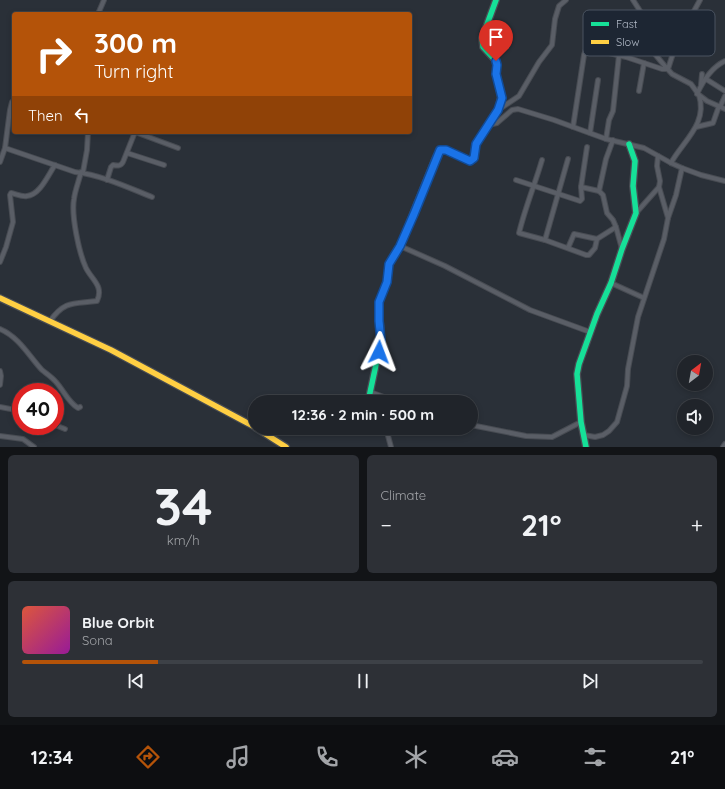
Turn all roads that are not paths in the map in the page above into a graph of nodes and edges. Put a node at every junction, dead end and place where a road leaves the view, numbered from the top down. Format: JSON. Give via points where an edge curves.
{"nodes":[{"id":1,"x":104,"y":0,"type":"edge"},
{"id":2,"x":496,"y":0,"type":"edge"},
{"id":3,"x":566,"y":0,"type":"edge"},
{"id":4,"x":633,"y":0,"type":"edge"},
{"id":5,"x":700,"y":0,"type":"edge"},
{"id":6,"x":639,"y":10,"type":"edge"},
{"id":7,"x":695,"y":10,"type":"edge"},
{"id":8,"x":99,"y":12,"type":"edge"},
{"id":9,"x":584,"y":56,"type":"edge"},
{"id":10,"x":619,"y":56,"type":"edge"},
{"id":11,"x":622,"y":56,"type":"edge"},
{"id":12,"x":657,"y":56,"type":"edge"},
{"id":13,"x":672,"y":56,"type":"edge"},
{"id":14,"x":725,"y":61,"type":"edge"},
{"id":15,"x":644,"y":63,"type":"junction"},
{"id":16,"x":668,"y":69,"type":"junction"},
{"id":17,"x":598,"y":80,"type":"dead end"},
{"id":18,"x":706,"y":80,"type":"junction"},
{"id":19,"x":701,"y":85,"type":"junction"},
{"id":20,"x":639,"y":90,"type":"dead end"},
{"id":21,"x":725,"y":91,"type":"edge"},
{"id":22,"x":698,"y":94,"type":"junction"},
{"id":23,"x":725,"y":96,"type":"edge"},
{"id":24,"x":707,"y":101,"type":"junction"},
{"id":25,"x":12,"y":102,"type":"dead end"},
{"id":26,"x":701,"y":102,"type":"junction"},
{"id":27,"x":719,"y":106,"type":"junction"},
{"id":28,"x":725,"y":109,"type":"edge"},
{"id":29,"x":498,"y":110,"type":"junction"},
{"id":30,"x":700,"y":119,"type":"junction"},
{"id":31,"x":488,"y":125,"type":"junction"},
{"id":32,"x":703,"y":126,"type":"junction"},
{"id":33,"x":573,"y":127,"type":"junction"},
{"id":34,"x":696,"y":127,"type":"junction"},
{"id":35,"x":590,"y":133,"type":"junction"},
{"id":36,"x":88,"y":134,"type":"edge"},
{"id":37,"x":134,"y":134,"type":"edge"},
{"id":38,"x":140,"y":134,"type":"edge"},
{"id":39,"x":606,"y":139,"type":"junction"},
{"id":40,"x":613,"y":140,"type":"junction"},
{"id":41,"x":629,"y":144,"type":"junction"},
{"id":42,"x":588,"y":147,"type":"dead end"},
{"id":43,"x":5,"y":148,"type":"junction"},
{"id":44,"x":178,"y":148,"type":"dead end"},
{"id":45,"x":127,"y":153,"type":"junction"},
{"id":46,"x":658,"y":156,"type":"junction"},
{"id":47,"x":568,"y":159,"type":"dead end"},
{"id":48,"x":542,"y":160,"type":"dead end"},
{"id":49,"x":0,"y":162,"type":"edge"},
{"id":50,"x":671,"y":163,"type":"junction"},
{"id":51,"x":55,"y":165,"type":"junction"},
{"id":52,"x":164,"y":165,"type":"dead end"},
{"id":53,"x":682,"y":168,"type":"junction"},
{"id":54,"x":82,"y":172,"type":"junction"},
{"id":55,"x":107,"y":180,"type":"junction"},
{"id":56,"x":516,"y":180,"type":"dead end"},
{"id":57,"x":725,"y":181,"type":"edge"},
{"id":58,"x":534,"y":186,"type":"junction"},
{"id":59,"x":582,"y":187,"type":"junction"},
{"id":60,"x":659,"y":187,"type":"junction"},
{"id":61,"x":599,"y":192,"type":"junction"},
{"id":62,"x":558,"y":194,"type":"junction"},
{"id":63,"x":152,"y":196,"type":"dead end"},
{"id":64,"x":636,"y":213,"type":"junction"},
{"id":65,"x":668,"y":218,"type":"junction"},
{"id":66,"x":616,"y":226,"type":"junction"},
{"id":67,"x":545,"y":240,"type":"junction"},
{"id":68,"x":597,"y":240,"type":"junction"},
{"id":69,"x":400,"y":246,"type":"junction"},
{"id":70,"x":568,"y":248,"type":"junction"},
{"id":71,"x":622,"y":249,"type":"junction"},
{"id":72,"x":0,"y":262,"type":"edge"},
{"id":73,"x":611,"y":283,"type":"junction"},
{"id":74,"x":0,"y":298,"type":"edge"},
{"id":75,"x":644,"y":298,"type":"junction"},
{"id":76,"x":50,"y":321,"type":"junction"},
{"id":77,"x":0,"y":329,"type":"edge"},
{"id":78,"x":590,"y":332,"type":"junction"},
{"id":79,"x":0,"y":371,"type":"edge"},
{"id":80,"x":0,"y":385,"type":"edge"},
{"id":81,"x":370,"y":392,"type":"junction"},
{"id":82,"x":369,"y":395,"type":"edge"},
{"id":83,"x":378,"y":395,"type":"edge"},
{"id":84,"x":0,"y":407,"type":"edge"},
{"id":85,"x":80,"y":407,"type":"dead end"},
{"id":86,"x":12,"y":409,"type":"edge"},
{"id":87,"x":581,"y":422,"type":"junction"},
{"id":88,"x":248,"y":424,"type":"edge"},
{"id":89,"x":478,"y":426,"type":"edge"},
{"id":90,"x":267,"y":435,"type":"edge"},
{"id":91,"x":388,"y":435,"type":"edge"},
{"id":92,"x":584,"y":435,"type":"junction"},
{"id":93,"x":0,"y":436,"type":"edge"},
{"id":94,"x":725,"y":444,"type":"edge"},
{"id":95,"x":34,"y":447,"type":"edge"},
{"id":96,"x":286,"y":447,"type":"edge"},
{"id":97,"x":391,"y":447,"type":"edge"},
{"id":98,"x":586,"y":447,"type":"edge"},
{"id":99,"x":723,"y":447,"type":"edge"}],
"edges":[{"from":1,"to":8,"type":"street"},
{"from":2,"to":29,"type":"street","via":[[482,38],[483,47],[497,65],[496,74],[502,98]]},
{"from":3,"to":29,"type":"street","via":[[559,6],[552,45],[519,96]]},
{"from":4,"to":6,"type":"street"},
{"from":5,"to":7,"type":"street"},
{"from":9,"to":33,"type":"street"},
{"from":10,"to":39,"type":"street","via":[[614,104]]},
{"from":11,"to":15,"type":"street"},
{"from":12,"to":16,"type":"street"},
{"from":13,"to":16,"type":"street"},
{"from":14,"to":18,"type":"street","via":[[715,68]]},
{"from":15,"to":16,"type":"street"},
{"from":15,"to":20,"type":"street"},
{"from":16,"to":22,"type":"street","via":[[672,74],[691,84]]},
{"from":17,"to":35,"type":"street"},
{"from":18,"to":19,"type":"street"},
{"from":18,"to":19,"type":"street","via":[[702,74]]},
{"from":18,"to":21,"type":"street"},
{"from":19,"to":22,"type":"street"},
{"from":22,"to":24,"type":"street"},
{"from":22,"to":26,"type":"street"},
{"from":23,"to":27,"type":"street"},
{"from":24,"to":26,"type":"street"},
{"from":24,"to":27,"type":"street"},
{"from":25,"to":43,"type":"street"},
{"from":26,"to":30,"type":"street"},
{"from":27,"to":28,"type":"street"},
{"from":27,"to":32,"type":"street","via":[[713,123]]},
{"from":29,"to":31,"type":"street"},
{"from":30,"to":32,"type":"street"},
{"from":30,"to":34,"type":"street"},
{"from":31,"to":33,"type":"street","via":[[497,123],[512,110],[518,109]]},
{"from":31,"to":69,"type":"street","via":[[476,144],[474,158],[470,161],[446,150],[440,150]]},
{"from":32,"to":34,"type":"street"},
{"from":33,"to":35,"type":"street"},
{"from":34,"to":50,"type":"street"},
{"from":35,"to":39,"type":"street"},
{"from":36,"to":54,"type":"street"},
{"from":37,"to":45,"type":"street"},
{"from":38,"to":44,"type":"street"},
{"from":39,"to":40,"type":"street"},
{"from":40,"to":41,"type":"street"},
{"from":40,"to":61,"type":"street"},
{"from":41,"to":46,"type":"street","via":[[644,148]]},
{"from":41,"to":64,"type":"street","via":[[635,161],[633,186]]},
{"from":42,"to":59,"type":"street"},
{"from":43,"to":49,"type":"street"},
{"from":43,"to":51,"type":"street"},
{"from":45,"to":52,"type":"street"},
{"from":45,"to":55,"type":"street","via":[[122,164],[111,167]]},
{"from":46,"to":50,"type":"street"},
{"from":46,"to":60,"type":"street"},
{"from":47,"to":62,"type":"street"},
{"from":48,"to":58,"type":"street"},
{"from":50,"to":53,"type":"street"},
{"from":51,"to":54,"type":"street"},
{"from":51,"to":72,"type":"street","via":[[37,192],[28,196],[11,193],[12,222]]},
{"from":53,"to":57,"type":"street"},
{"from":53,"to":65,"type":"street"},
{"from":54,"to":55,"type":"street"},
{"from":54,"to":76,"type":"street","via":[[74,198],[74,222],[86,268],[100,294],[97,300],[66,304]]},
{"from":55,"to":63,"type":"street"},
{"from":56,"to":58,"type":"street"},
{"from":58,"to":62,"type":"street"},
{"from":58,"to":67,"type":"street","via":[[519,233]]},
{"from":59,"to":61,"type":"street"},
{"from":59,"to":62,"type":"street","via":[[580,201]]},
{"from":60,"to":64,"type":"street"},
{"from":60,"to":65,"type":"street"},
{"from":61,"to":66,"type":"street"},
{"from":62,"to":67,"type":"street"},
{"from":64,"to":71,"type":"street"},
{"from":65,"to":75,"type":"street","via":[[664,239]]},
{"from":66,"to":68,"type":"street"},
{"from":66,"to":71,"type":"street"},
{"from":67,"to":70,"type":"street"},
{"from":68,"to":70,"type":"street","via":[[574,234]]},
{"from":68,"to":70,"type":"street","via":[[595,248],[586,255]]},
{"from":69,"to":78,"type":"street","via":[[530,310]]},
{"from":69,"to":81,"type":"street","via":[[389,264],[387,282],[379,302],[381,341]]},
{"from":71,"to":73,"type":"street"},
{"from":73,"to":75,"type":"street"},
{"from":73,"to":78,"type":"street"},
{"from":74,"to":76,"type":"street"},
{"from":75,"to":92,"type":"street","via":[[633,337],[627,386],[617,422],[603,435]]},
{"from":76,"to":88,"type":"street"},
{"from":77,"to":85,"type":"street","via":[[21,345],[70,401],[76,407]]},
{"from":78,"to":87,"type":"street","via":[[577,374]]},
{"from":79,"to":80,"type":"street"},
{"from":81,"to":82,"type":"street"},
{"from":81,"to":83,"type":"street"},
{"from":84,"to":86,"type":"street"},
{"from":87,"to":89,"type":"street","via":[[552,437],[526,436]]},
{"from":87,"to":92,"type":"street"},
{"from":90,"to":96,"type":"street"},
{"from":91,"to":97,"type":"street"},
{"from":92,"to":98,"type":"street"},
{"from":93,"to":95,"type":"street","via":[[22,439]]},
{"from":94,"to":99,"type":"street"}]}
